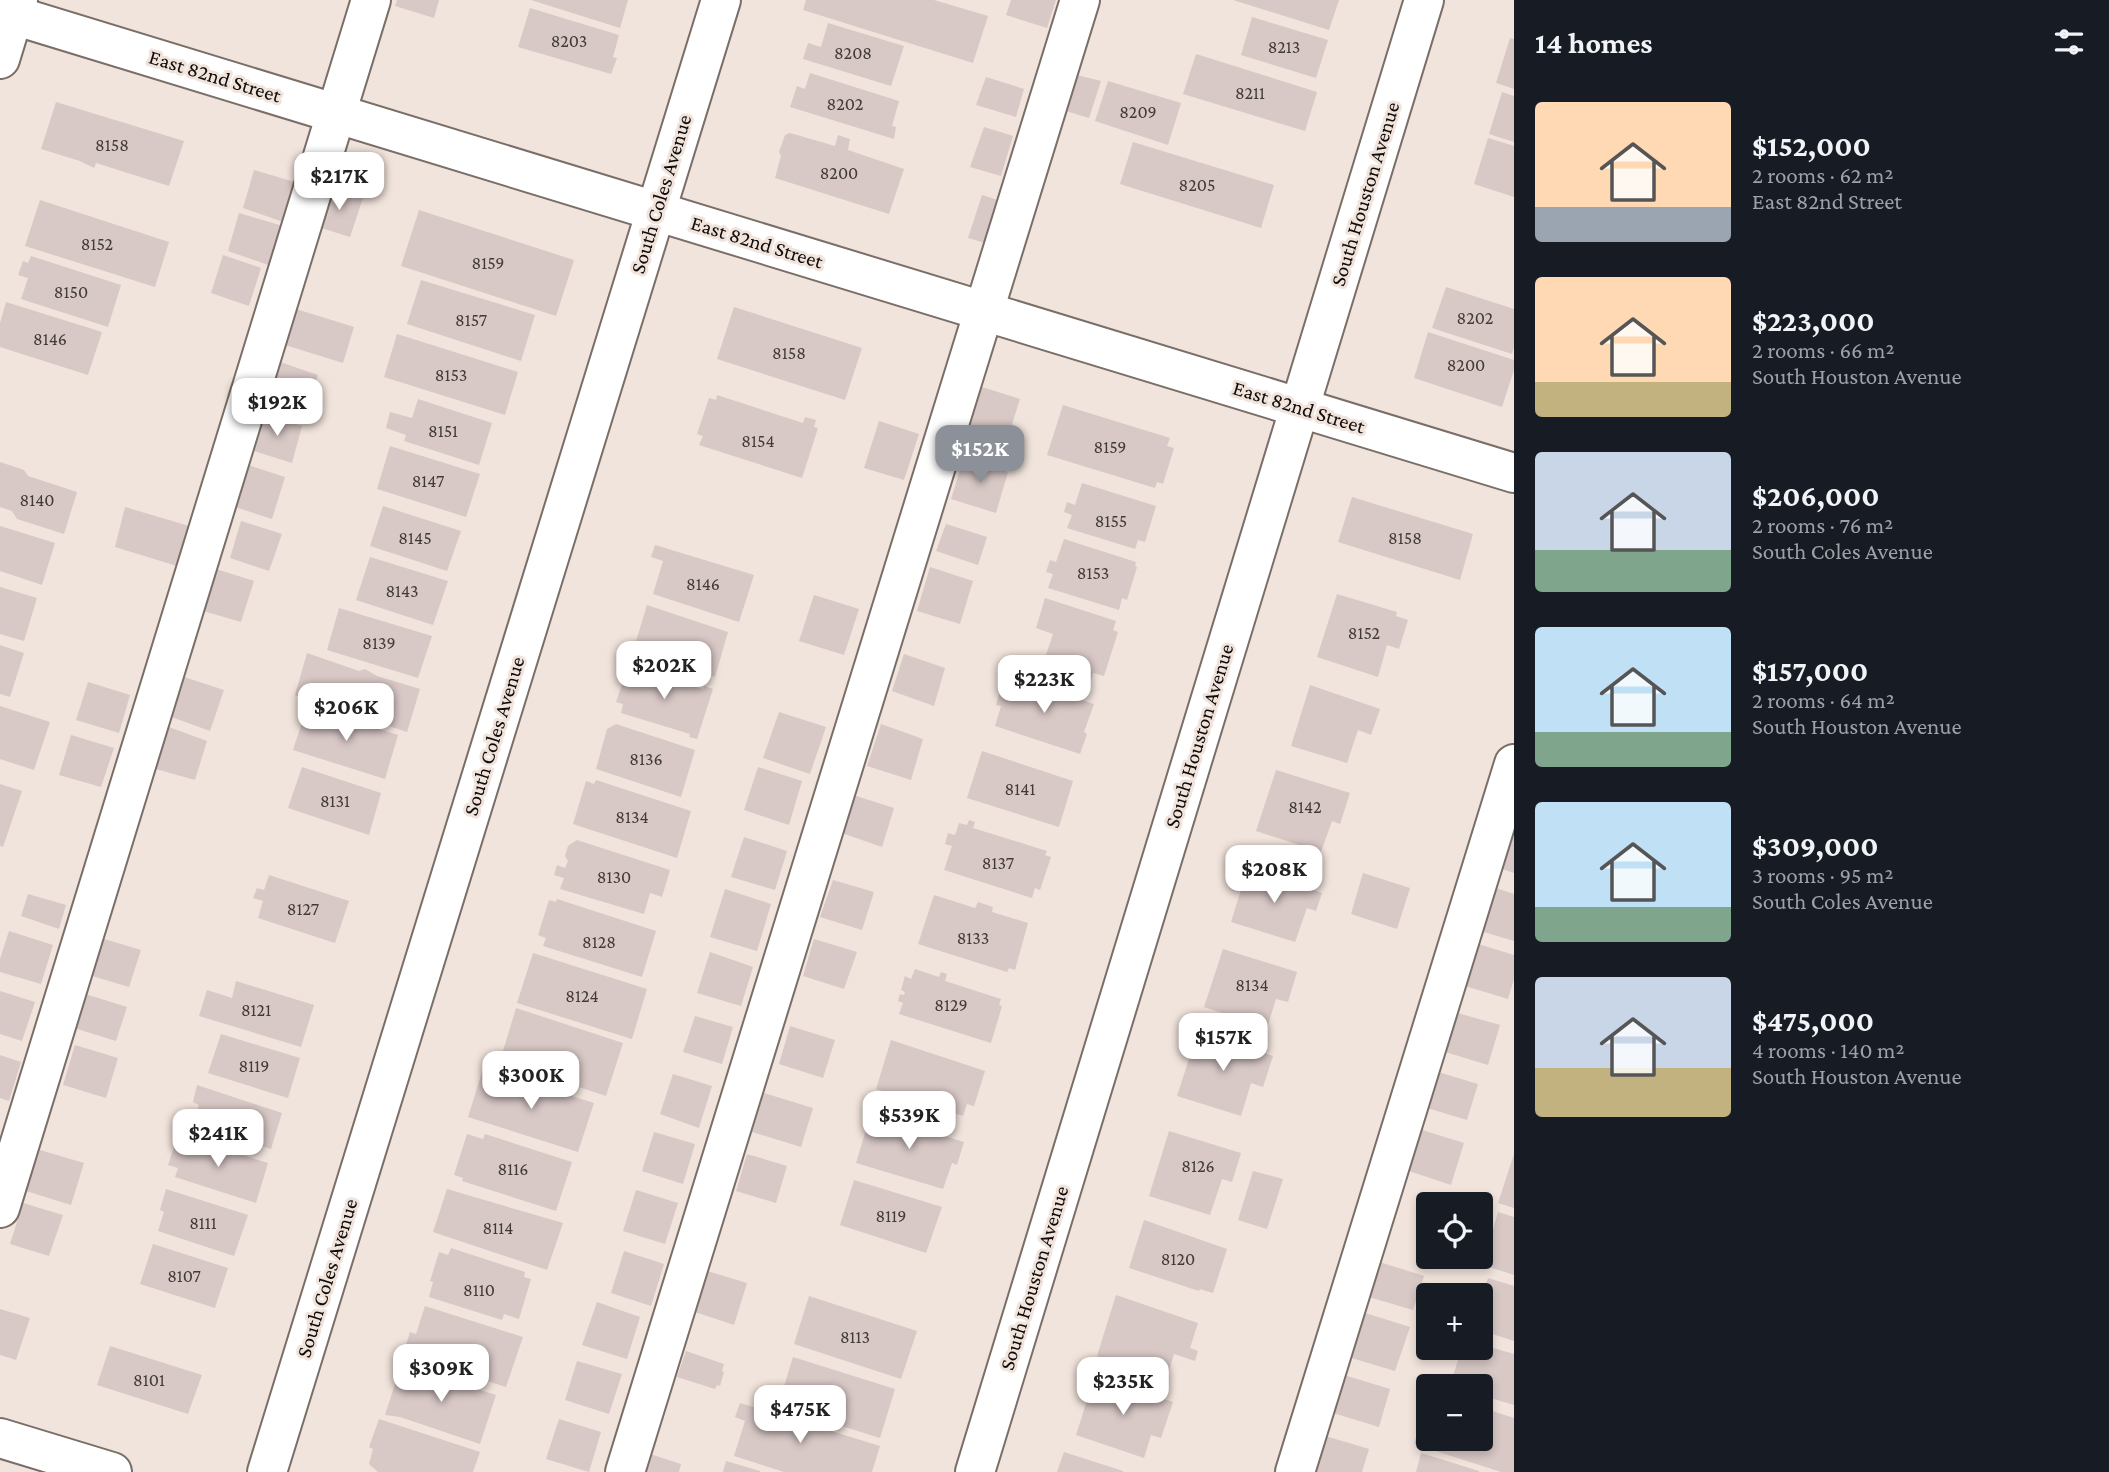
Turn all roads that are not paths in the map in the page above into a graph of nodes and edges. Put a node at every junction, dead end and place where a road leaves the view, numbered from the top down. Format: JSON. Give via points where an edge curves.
{"nodes":[{"id":1,"x":371,"y":0,"type":"edge"},
{"id":2,"x":721,"y":0,"type":"edge"},
{"id":3,"x":1080,"y":0,"type":"edge"},
{"id":4,"x":1424,"y":0,"type":"edge"},
{"id":5,"x":11,"y":9,"type":"edge"},
{"id":6,"x":0,"y":59,"type":"edge"},
{"id":7,"x":337,"y":114,"type":"junction"},
{"id":8,"x":656,"y":211,"type":"junction"},
{"id":9,"x":984,"y":311,"type":"junction"},
{"id":10,"x":1299,"y":408,"type":"junction"},
{"id":11,"x":1514,"y":473,"type":"edge"},
{"id":12,"x":1514,"y":764,"type":"edge"},
{"id":13,"x":0,"y":1208,"type":"edge"},
{"id":14,"x":0,"y":1438,"type":"edge"},
{"id":15,"x":112,"y":1472,"type":"edge"},
{"id":16,"x":267,"y":1472,"type":"edge"},
{"id":17,"x":625,"y":1472,"type":"edge"},
{"id":18,"x":975,"y":1472,"type":"edge"},
{"id":19,"x":1295,"y":1472,"type":"edge"}],
"edges":[{"from":1,"to":7,"type":"street"},
{"from":2,"to":8,"type":"street","name":"South Coles Avenue"},
{"from":3,"to":9,"type":"street"},
{"from":4,"to":10,"type":"street","name":"South Houston Avenue"},
{"from":5,"to":6,"type":"street"},
{"from":5,"to":7,"type":"street","name":"East 82nd Street"},
{"from":7,"to":8,"type":"street","name":"East 82nd Street"},
{"from":7,"to":13,"type":"street"},
{"from":8,"to":9,"type":"street","name":"East 82nd Street"},
{"from":8,"to":16,"type":"street","name":"South Coles Avenue"},
{"from":9,"to":10,"type":"street","name":"East 82nd Street"},
{"from":9,"to":17,"type":"street"},
{"from":10,"to":11,"type":"street","name":"East 82nd Street"},
{"from":10,"to":18,"type":"street","name":"South Houston Avenue"},
{"from":12,"to":19,"type":"street"},
{"from":14,"to":15,"type":"street"}]}
